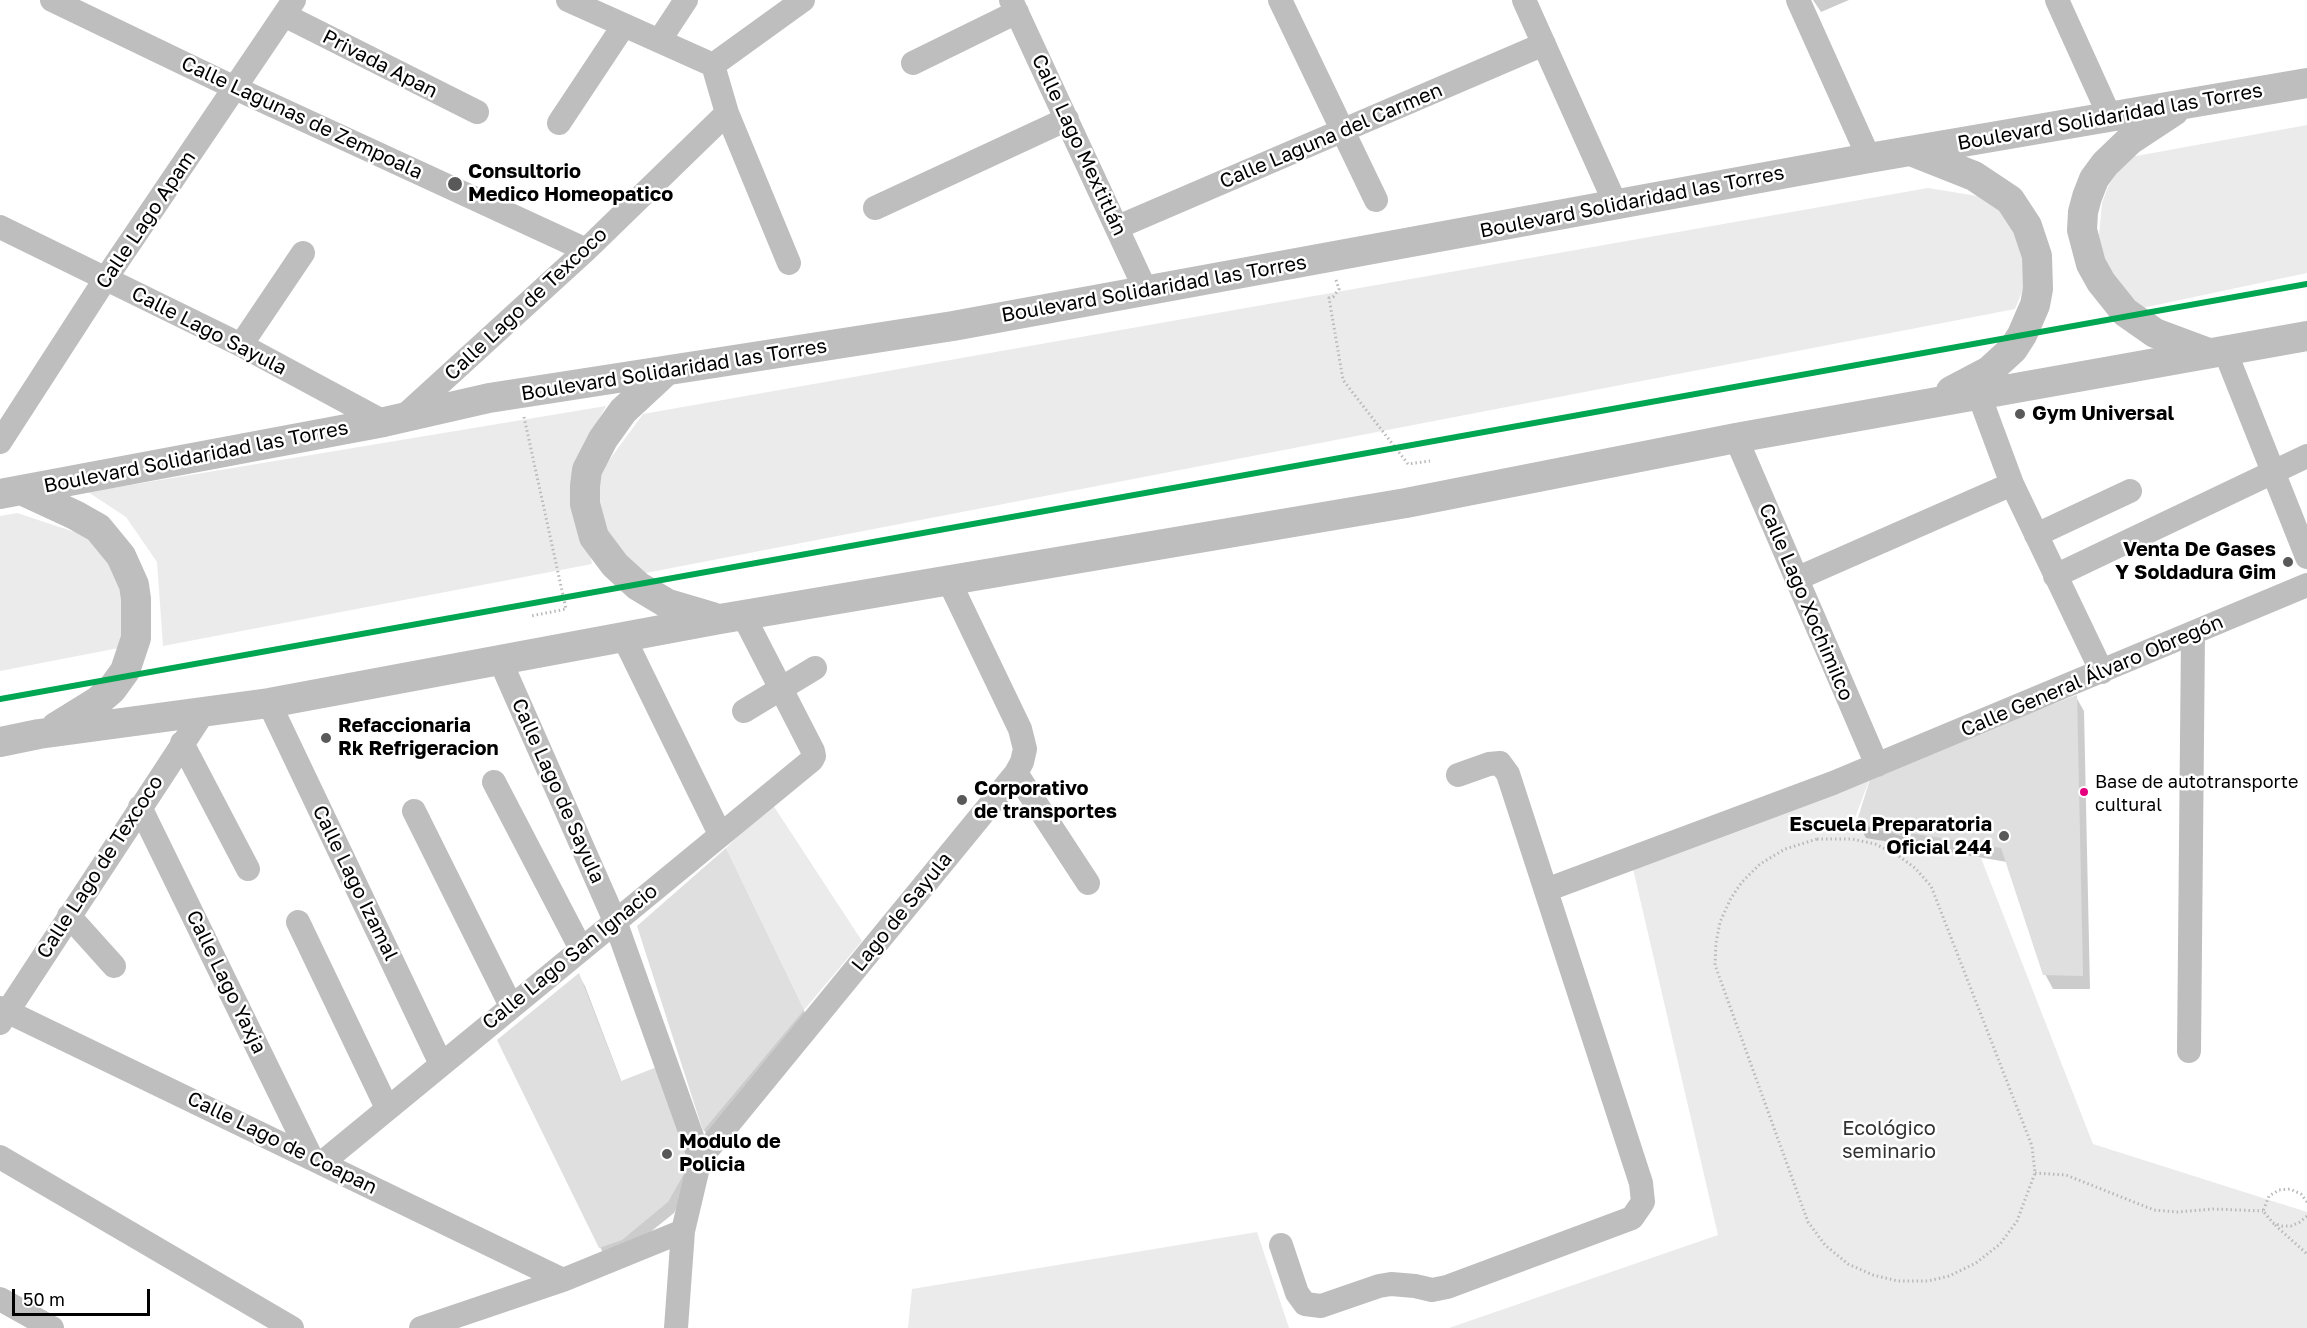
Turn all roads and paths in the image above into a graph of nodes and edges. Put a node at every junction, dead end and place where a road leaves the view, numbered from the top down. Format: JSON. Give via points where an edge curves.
{"nodes":[{"id":1,"x":52,"y":0,"type":"edge"},
{"id":2,"x":568,"y":0,"type":"edge"},
{"id":3,"x":686,"y":0,"type":"edge"},
{"id":4,"x":803,"y":0,"type":"edge"},
{"id":5,"x":1280,"y":0,"type":"edge"},
{"id":6,"x":1524,"y":0,"type":"edge"},
{"id":7,"x":1798,"y":0,"type":"edge"},
{"id":8,"x":2057,"y":0,"type":"edge"},
{"id":9,"x":1014,"y":6,"type":"edge"},
{"id":10,"x":289,"y":7,"type":"edge"},
{"id":11,"x":624,"y":25,"type":"junction"},
{"id":12,"x":659,"y":41,"type":"junction"},
{"id":13,"x":1544,"y":44,"type":"junction"},
{"id":14,"x":913,"y":63,"type":"dead end"},
{"id":15,"x":713,"y":65,"type":"junction"},
{"id":16,"x":2307,"y":83,"type":"edge"},
{"id":17,"x":235,"y":88,"type":"junction"},
{"id":18,"x":2187,"y":103,"type":"junction"},
{"id":19,"x":477,"y":112,"type":"dead end"},
{"id":20,"x":727,"y":113,"type":"junction"},
{"id":21,"x":2110,"y":117,"type":"junction"},
{"id":22,"x":1067,"y":120,"type":"junction"},
{"id":23,"x":559,"y":123,"type":"dead end"},
{"id":24,"x":1342,"y":130,"type":"junction"},
{"id":25,"x":1911,"y":151,"type":"junction"},
{"id":26,"x":1869,"y":158,"type":"junction"},
{"id":27,"x":1376,"y":200,"type":"dead end"},
{"id":28,"x":1616,"y":206,"type":"junction"},
{"id":29,"x":875,"y":208,"type":"dead end"},
{"id":30,"x":0,"y":227,"type":"edge"},
{"id":31,"x":1118,"y":227,"type":"junction"},
{"id":32,"x":586,"y":250,"type":"junction"},
{"id":33,"x":303,"y":253,"type":"dead end"},
{"id":34,"x":789,"y":263,"type":"dead end"},
{"id":35,"x":1330,"y":276,"type":"dead end"},
{"id":36,"x":106,"y":278,"type":"junction"},
{"id":37,"x":1146,"y":291,"type":"junction"},
{"id":38,"x":2307,"y":336,"type":"edge"},
{"id":39,"x":241,"y":345,"type":"junction"},
{"id":40,"x":2218,"y":352,"type":"junction"},
{"id":41,"x":665,"y":372,"type":"junction"},
{"id":42,"x":1979,"y":395,"type":"junction"},
{"id":43,"x":1925,"y":405,"type":"junction"},
{"id":44,"x":523,"y":409,"type":"dead end"},
{"id":45,"x":393,"y":420,"type":"junction"},
{"id":46,"x":1736,"y":438,"type":"junction"},
{"id":47,"x":0,"y":442,"type":"edge"},
{"id":48,"x":2307,"y":456,"type":"edge"},
{"id":49,"x":1430,"y":461,"type":"dead end"},
{"id":50,"x":2273,"y":472,"type":"junction"},
{"id":51,"x":2012,"y":483,"type":"junction"},
{"id":52,"x":2130,"y":491,"type":"dead end"},
{"id":53,"x":10,"y":492,"type":"edge"},
{"id":54,"x":2036,"y":535,"type":"junction"},
{"id":55,"x":2307,"y":557,"type":"edge"},
{"id":56,"x":2055,"y":576,"type":"junction"},
{"id":57,"x":948,"y":579,"type":"junction"},
{"id":58,"x":1796,"y":579,"type":"junction"},
{"id":59,"x":2307,"y":585,"type":"edge"},
{"id":60,"x":531,"y":616,"type":"dead end"},
{"id":61,"x":731,"y":617,"type":"junction"},
{"id":62,"x":2193,"y":634,"type":"junction"},
{"id":63,"x":624,"y":638,"type":"junction"},
{"id":64,"x":500,"y":660,"type":"junction"},
{"id":65,"x":815,"y":668,"type":"dead end"},
{"id":66,"x":2102,"y":672,"type":"junction"},
{"id":67,"x":781,"y":688,"type":"junction"},
{"id":68,"x":269,"y":703,"type":"junction"},
{"id":69,"x":744,"y":711,"type":"dead end"},
{"id":70,"x":203,"y":712,"type":"junction"},
{"id":71,"x":39,"y":734,"type":"junction"},
{"id":72,"x":0,"y":742,"type":"edge"},
{"id":73,"x":182,"y":743,"type":"junction"},
{"id":74,"x":1877,"y":765,"type":"junction"},
{"id":75,"x":1016,"y":773,"type":"junction"},
{"id":76,"x":1458,"y":775,"type":"dead end"},
{"id":77,"x":494,"y":782,"type":"dead end"},
{"id":78,"x":140,"y":807,"type":"junction"},
{"id":79,"x":414,"y":811,"type":"dead end"},
{"id":80,"x":720,"y":834,"type":"junction"},
{"id":81,"x":248,"y":869,"type":"dead end"},
{"id":82,"x":1088,"y":883,"type":"dead end"},
{"id":83,"x":1546,"y":890,"type":"junction"},
{"id":84,"x":69,"y":916,"type":"junction"},
{"id":85,"x":615,"y":921,"type":"junction"},
{"id":86,"x":298,"y":922,"type":"dead end"},
{"id":87,"x":581,"y":949,"type":"junction"},
{"id":88,"x":114,"y":966,"type":"dead end"},
{"id":89,"x":511,"y":1006,"type":"junction"},
{"id":90,"x":2,"y":1014,"type":"edge"},
{"id":91,"x":2189,"y":1051,"type":"dead end"},
{"id":92,"x":441,"y":1064,"type":"junction"},
{"id":93,"x":387,"y":1108,"type":"junction"},
{"id":94,"x":0,"y":1157,"type":"edge"},
{"id":95,"x":700,"y":1159,"type":"junction"},
{"id":96,"x":317,"y":1160,"type":"junction"},
{"id":97,"x":2035,"y":1173,"type":"junction"},
{"id":98,"x":2307,"y":1202,"type":"edge"},
{"id":99,"x":2263,"y":1211,"type":"junction"},
{"id":100,"x":2307,"y":1216,"type":"edge"},
{"id":101,"x":2273,"y":1223,"type":"junction"},
{"id":102,"x":683,"y":1231,"type":"junction"},
{"id":103,"x":1281,"y":1245,"type":"dead end"},
{"id":104,"x":2307,"y":1254,"type":"edge"},
{"id":105,"x":563,"y":1280,"type":"junction"},
{"id":106,"x":0,"y":1299,"type":"edge"},
{"id":107,"x":52,"y":1328,"type":"edge"},
{"id":108,"x":292,"y":1328,"type":"edge"},
{"id":109,"x":421,"y":1328,"type":"edge"},
{"id":110,"x":676,"y":1328,"type":"edge"}],
"edges":[{"from":1,"to":17,"type":"street","name":"Calle Lagunas de Zempoala"},
{"from":2,"to":11,"type":"street"},
{"from":3,"to":12,"type":"street"},
{"from":4,"to":15,"type":"street"},
{"from":5,"to":24,"type":"street"},
{"from":6,"to":13,"type":"street"},
{"from":7,"to":26,"type":"street"},
{"from":8,"to":21,"type":"street"},
{"from":9,"to":14,"type":"street"},
{"from":9,"to":22,"type":"street","name":"Calle Lago Mextitlán"},
{"from":10,"to":17,"type":"street","name":"Calle Lago Apam"},
{"from":10,"to":19,"type":"street","name":"Privada Apan"},
{"from":11,"to":12,"type":"street"},
{"from":11,"to":23,"type":"street"},
{"from":12,"to":15,"type":"street"},
{"from":13,"to":24,"type":"street","name":"Calle Laguna del Carmen"},
{"from":13,"to":28,"type":"street"},
{"from":15,"to":20,"type":"street"},
{"from":16,"to":18,"type":"main road","name":"Boulevard Solidaridad las Torres"},
{"from":17,"to":32,"type":"street","name":"Calle Lagunas de Zempoala"},
{"from":17,"to":36,"type":"street","name":"Calle Lago Apam"},
{"from":18,"to":21,"type":"main road","name":"Boulevard Solidaridad las Torres"},
{"from":18,"to":40,"type":"main road","via":[[2145,129],[2105,164],[2087,197],[2082,230],[2091,264],[2125,312],[2155,333]]},
{"from":20,"to":32,"type":"street","name":"Calle Lago de Texcoco"},
{"from":20,"to":34,"type":"street"},
{"from":21,"to":25,"type":"main road","name":"Boulevard Solidaridad las Torres"},
{"from":22,"to":29,"type":"street"},
{"from":22,"to":31,"type":"street","name":"Calle Lago Mextitlán"},
{"from":24,"to":27,"type":"street"},
{"from":24,"to":31,"type":"street","name":"Calle Laguna del Carmen"},
{"from":25,"to":26,"type":"main road","name":"Boulevard Solidaridad las Torres"},
{"from":25,"to":43,"type":"main road","via":[[1974,176],[2010,200],[2034,241],[2038,273],[2030,321],[2013,349],[1989,371]]},
{"from":26,"to":28,"type":"main road","name":"Boulevard Solidaridad las Torres"},
{"from":28,"to":37,"type":"main road","name":"Boulevard Solidaridad las Torres"},
{"from":30,"to":36,"type":"street","name":"Calle Lago Sayula"},
{"from":31,"to":37,"type":"street","name":"Calle Lago Mextitlán"},
{"from":32,"to":45,"type":"street","name":"Calle Lago de Texcoco"},
{"from":33,"to":39,"type":"street"},
{"from":35,"to":49,"type":"path","via":[[1339,285],[1337,294],[1329,298],[1343,380],[1408,464]]},
{"from":36,"to":39,"type":"street","name":"Calle Lago Sayula"},
{"from":36,"to":47,"type":"street","name":"Calle Lago Apam"},
{"from":37,"to":41,"type":"main road","name":"Boulevard Solidaridad las Torres"},
{"from":38,"to":40,"type":"main road"},
{"from":39,"to":45,"type":"street","name":"Calle Lago Sayula"},
{"from":40,"to":42,"type":"main road"},
{"from":40,"to":50,"type":"street"},
{"from":41,"to":45,"type":"main road","name":"Boulevard Solidaridad las Torres","via":[[489,398]]},
{"from":41,"to":61,"type":"main road","via":[[623,411],[594,454],[585,486],[589,522],[604,552],[638,586],[668,604]]},
{"from":42,"to":43,"type":"main road"},
{"from":42,"to":51,"type":"street"},
{"from":43,"to":46,"type":"main road"},
{"from":44,"to":60,"type":"path","via":[[566,609]]},
{"from":45,"to":53,"type":"main road","name":"Boulevard Solidaridad las Torres"},
{"from":46,"to":57,"type":"main road","via":[[1406,503]]},
{"from":46,"to":58,"type":"street","name":"Calle Lago Xochimilco"},
{"from":48,"to":50,"type":"street"},
{"from":50,"to":55,"type":"street"},
{"from":50,"to":56,"type":"street"},
{"from":51,"to":54,"type":"street"},
{"from":51,"to":58,"type":"street"},
{"from":52,"to":54,"type":"street"},
{"from":53,"to":71,"type":"main road","via":[[99,528],[128,571],[138,611],[133,653],[112,689],[75,716]]},
{"from":54,"to":56,"type":"street"},
{"from":56,"to":66,"type":"street"},
{"from":57,"to":61,"type":"main road"},
{"from":57,"to":75,"type":"street","name":"Lago de Sayula","via":[[1020,729],[1024,756]]},
{"from":58,"to":74,"type":"street","name":"Calle Lago Xochimilco"},
{"from":59,"to":62,"type":"street","name":"Calle General Álvaro Obregón"},
{"from":61,"to":63,"type":"main road"},
{"from":61,"to":67,"type":"street"},
{"from":62,"to":66,"type":"street","name":"Calle General Álvaro Obregón"},
{"from":62,"to":91,"type":"street"},
{"from":63,"to":64,"type":"main road"},
{"from":63,"to":80,"type":"street"},
{"from":64,"to":68,"type":"main road"},
{"from":64,"to":85,"type":"street","name":"Calle Lago de Sayula"},
{"from":65,"to":67,"type":"street"},
{"from":66,"to":74,"type":"street","name":"Calle General Álvaro Obregón"},
{"from":67,"to":69,"type":"street"},
{"from":67,"to":80,"type":"street","name":"Calle Lago San Ignacio","via":[[814,756]]},
{"from":68,"to":70,"type":"main road"},
{"from":68,"to":92,"type":"street","name":"Calle Lago Izamal"},
{"from":70,"to":71,"type":"main road"},
{"from":70,"to":73,"type":"street","name":"Calle Lago de Texcoco"},
{"from":71,"to":72,"type":"main road"},
{"from":73,"to":78,"type":"street","name":"Calle Lago de Texcoco"},
{"from":73,"to":81,"type":"street"},
{"from":74,"to":83,"type":"street","name":"Calle General Álvaro Obregón"},
{"from":75,"to":82,"type":"street"},
{"from":75,"to":95,"type":"street","name":"Lago de Sayula"},
{"from":76,"to":83,"type":"street","via":[[1489,764],[1500,764],[1508,774]]},
{"from":77,"to":87,"type":"street"},
{"from":78,"to":84,"type":"street","name":"Calle Lago de Texcoco"},
{"from":78,"to":96,"type":"street","name":"Calle Lago Yaxja"},
{"from":79,"to":89,"type":"street"},
{"from":80,"to":85,"type":"street","name":"Calle Lago San Ignacio"},
{"from":83,"to":103,"type":"street","via":[[1641,1183],[1643,1203],[1632,1218],[1447,1287],[1432,1290],[1385,1285],[1322,1306],[1305,1304],[1297,1293]]},
{"from":84,"to":88,"type":"street"},
{"from":84,"to":90,"type":"street","name":"Calle Lago de Texcoco"},
{"from":85,"to":87,"type":"street","name":"Calle Lago San Ignacio"},
{"from":85,"to":95,"type":"street","name":"Calle Lago de Sayula"},
{"from":86,"to":93,"type":"street"},
{"from":87,"to":89,"type":"street","name":"Calle Lago San Ignacio"},
{"from":89,"to":92,"type":"street","name":"Calle Lago San Ignacio"},
{"from":90,"to":96,"type":"street","name":"Calle Lago de Coapan"},
{"from":92,"to":93,"type":"street","name":"Calle Lago San Ignacio"},
{"from":93,"to":96,"type":"street","name":"Calle Lago San Ignacio"},
{"from":94,"to":108,"type":"street"},
{"from":95,"to":102,"type":"street","name":"Lago de Sayula"},
{"from":96,"to":105,"type":"street","name":"Calle Lago de Coapan"},
{"from":97,"to":97,"type":"path","via":[[2032,1146],[1932,886],[1896,854],[1852,839],[1817,839],[1785,849],[1760,864],[1742,882],[1720,922],[1715,965],[1808,1222],[1825,1245],[1848,1264],[1873,1275],[1898,1281],[1948,1276],[1976,1263],[2000,1244],[2017,1221]]},
{"from":97,"to":99,"type":"path","via":[[2066,1175],[2154,1210]]},
{"from":98,"to":99,"type":"path","via":[[2290,1189],[2279,1190],[2269,1196]]},
{"from":99,"to":101,"type":"path"},
{"from":100,"to":101,"type":"path","via":[[2291,1226]]},
{"from":101,"to":104,"type":"path"},
{"from":102,"to":105,"type":"street"},
{"from":102,"to":110,"type":"street"},
{"from":105,"to":109,"type":"street"},
{"from":106,"to":107,"type":"street"}]}
